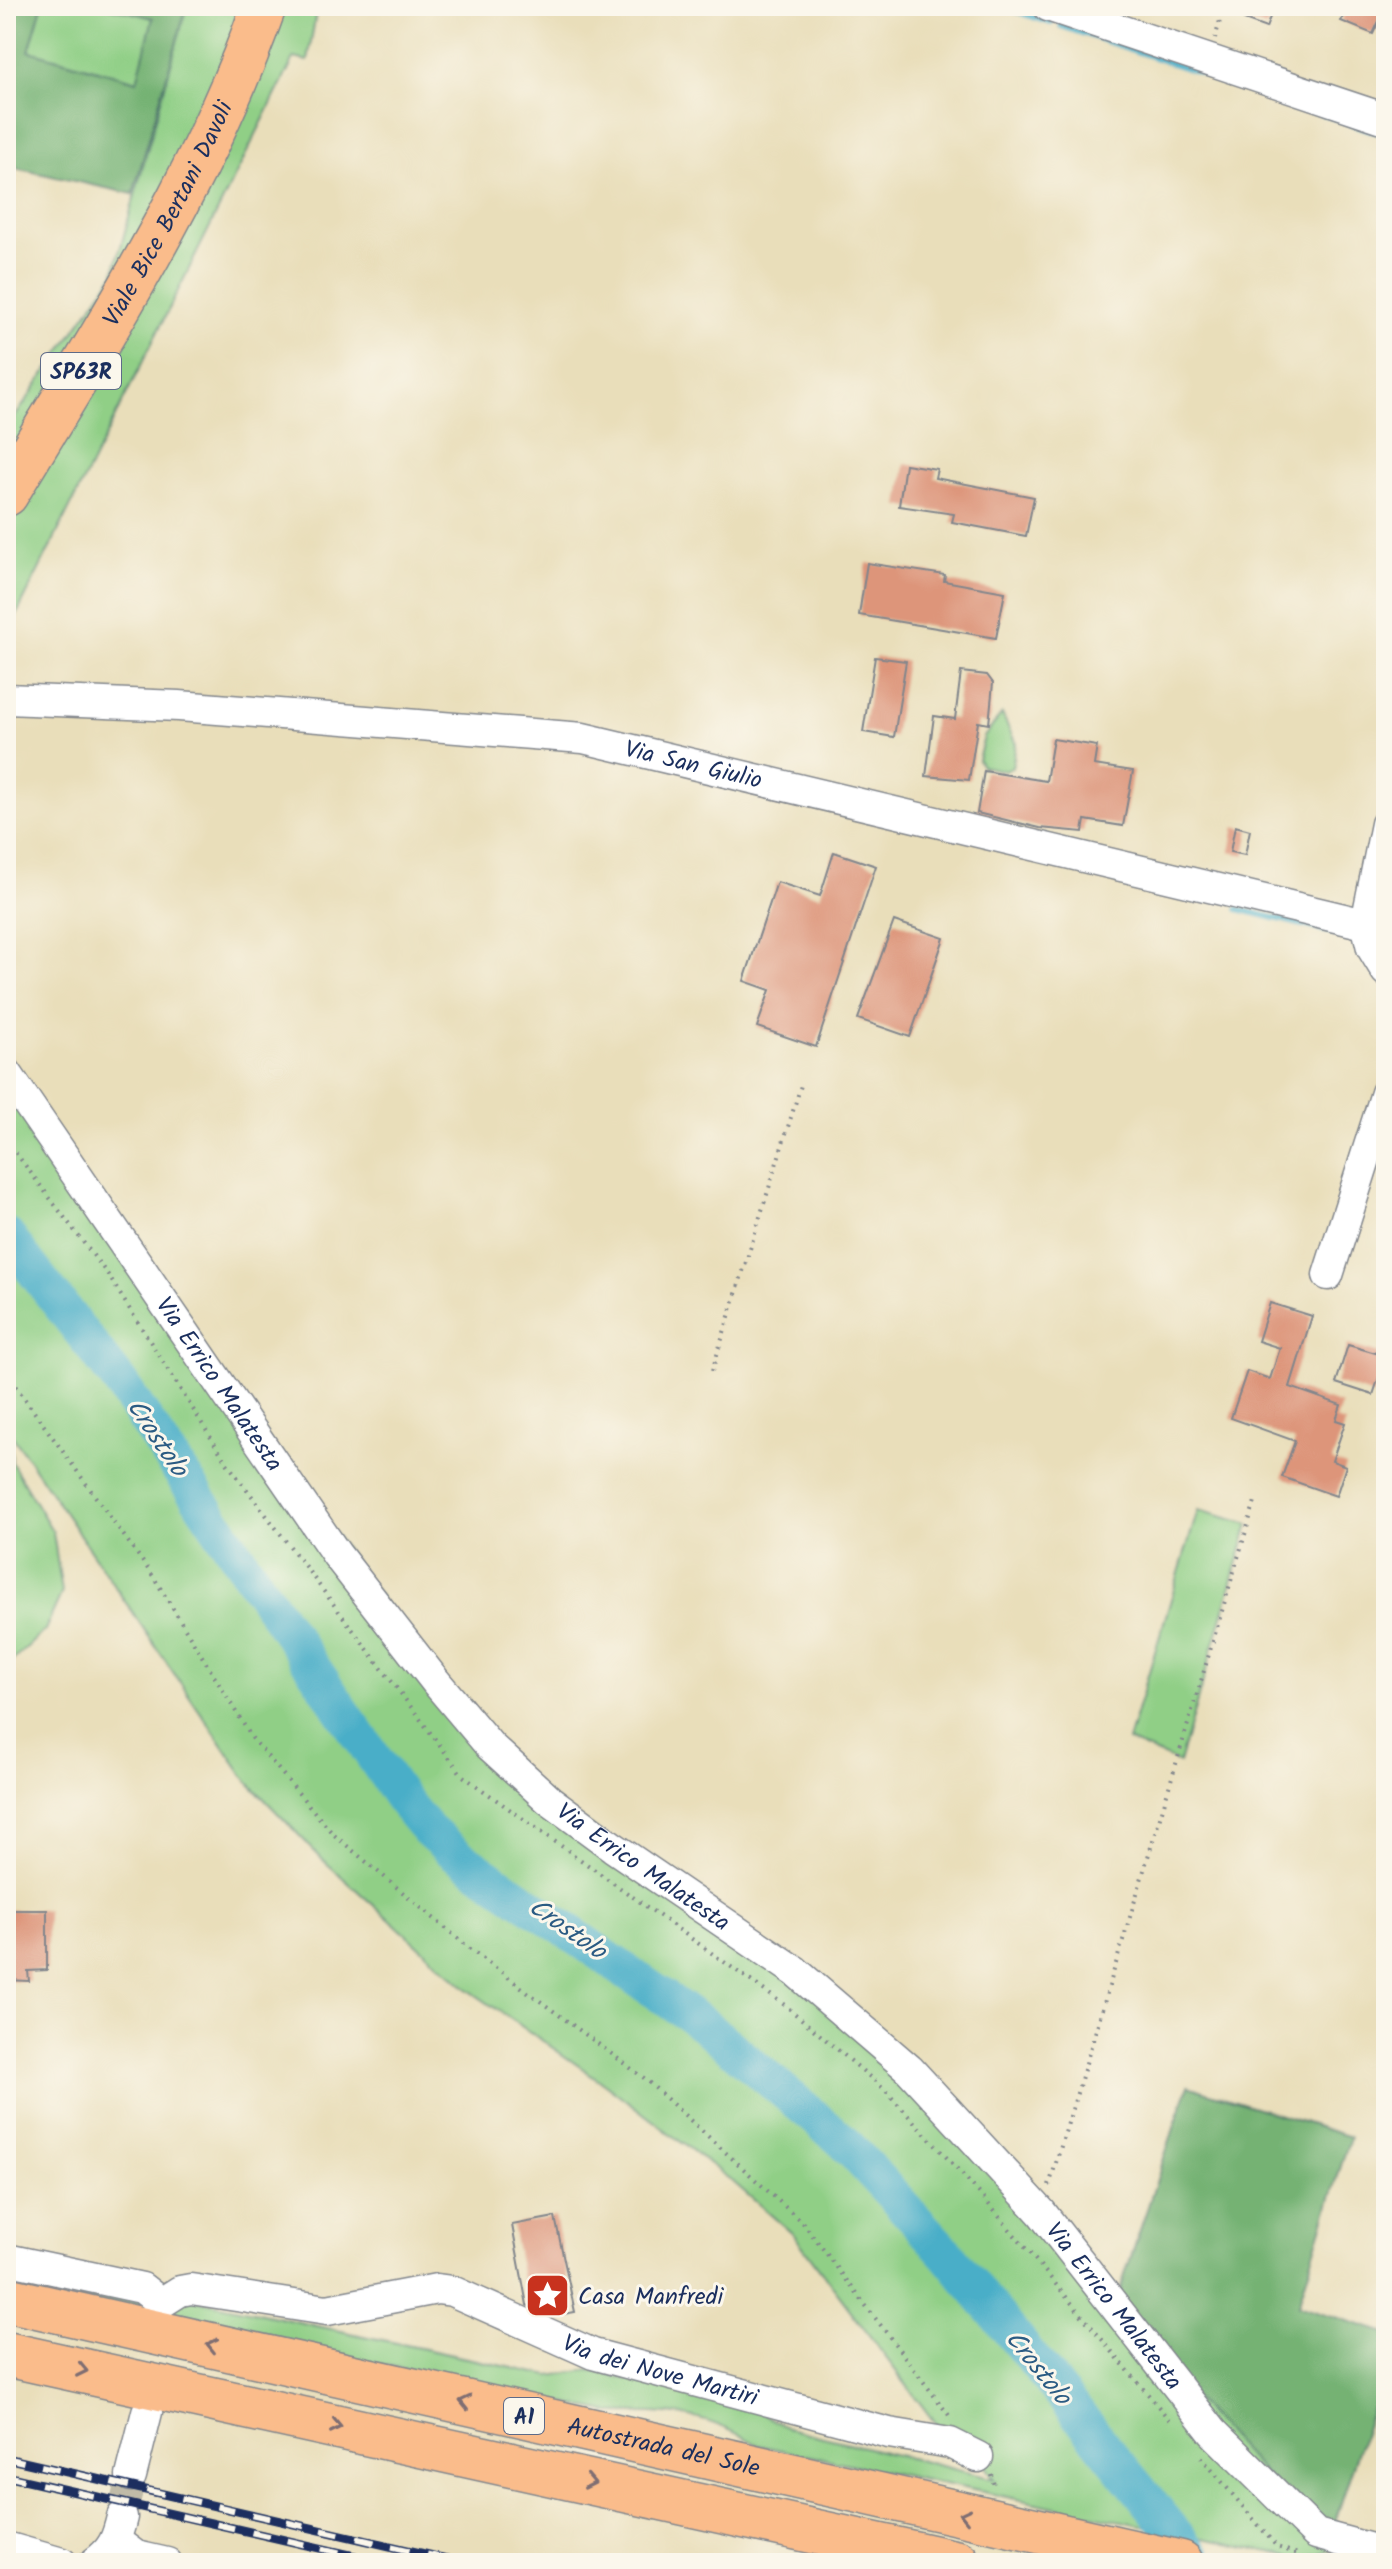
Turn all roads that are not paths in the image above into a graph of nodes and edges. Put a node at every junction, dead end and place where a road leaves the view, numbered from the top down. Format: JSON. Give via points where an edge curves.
{"nodes":[{"id":1,"x":264,"y":6,"type":"edge"},
{"id":2,"x":1048,"y":6,"type":"edge"},
{"id":3,"x":1121,"y":18,"type":"edge"},
{"id":4,"x":1386,"y":119,"type":"edge"},
{"id":5,"x":6,"y":494,"type":"edge"},
{"id":6,"x":6,"y":699,"type":"edge"},
{"id":7,"x":1386,"y":824,"type":"edge"},
{"id":8,"x":1376,"y":926,"type":"edge"},
{"id":9,"x":1386,"y":971,"type":"edge"},
{"id":10,"x":6,"y":1072,"type":"edge"},
{"id":11,"x":1386,"y":1093,"type":"edge"},
{"id":12,"x":1328,"y":1275,"type":"dead end"},
{"id":13,"x":6,"y":2259,"type":"edge"},
{"id":14,"x":6,"y":2299,"type":"edge"},
{"id":15,"x":6,"y":2354,"type":"edge"},
{"id":16,"x":147,"y":2412,"type":"dead end"},
{"id":17,"x":978,"y":2457,"type":"road end"},
{"id":18,"x":131,"y":2476,"type":"tunnel mouth"},
{"id":19,"x":6,"y":2547,"type":"edge"},
{"id":20,"x":1386,"y":2553,"type":"edge"},
{"id":21,"x":62,"y":2563,"type":"edge"},
{"id":22,"x":94,"y":2563,"type":"edge"},
{"id":23,"x":167,"y":2563,"type":"edge"},
{"id":24,"x":958,"y":2563,"type":"edge"},
{"id":25,"x":1181,"y":2563,"type":"edge"}],
"edges":[{"from":1,"to":5,"type":"highway","name":"Viale Bice Bertani Davoli","number":"SP63R","via":[[239,72],[176,202]]},
{"from":2,"to":3,"type":"street"},
{"from":3,"to":4,"type":"street","via":[[1212,61]]},
{"from":6,"to":8,"type":"street","name":"Via San Giulio","via":[[179,706],[583,738]]},
{"from":7,"to":8,"type":"street"},
{"from":8,"to":9,"type":"street","via":[[1372,948]]},
{"from":10,"to":20,"type":"street","name":"Via Errico Malatesta","via":[[337,1555],[490,1746],[549,1800],[795,1971],[872,2035],[1041,2212],[1213,2432],[1316,2534]]},
{"from":11,"to":12,"type":"street"},
{"from":13,"to":17,"type":"street","name":"Via dei Nove Martiri","via":[[142,2288],[161,2310],[180,2291],[191,2289],[327,2310],[437,2289],[452,2291],[619,2362],[889,2433],[950,2443]]},
{"from":25,"to":14,"type":"highway","name":"Autostrada del Sole","number":"A1","one_way":true},
{"from":15,"to":24,"type":"highway","name":"Autostrada del Sole","number":"A1","one_way":true},
{"from":16,"to":18,"type":"street"},
{"from":19,"to":21,"type":"street"},
{"from":22,"to":23,"type":"street","via":[[108,2554],[119,2529],[136,2556]]}]}
